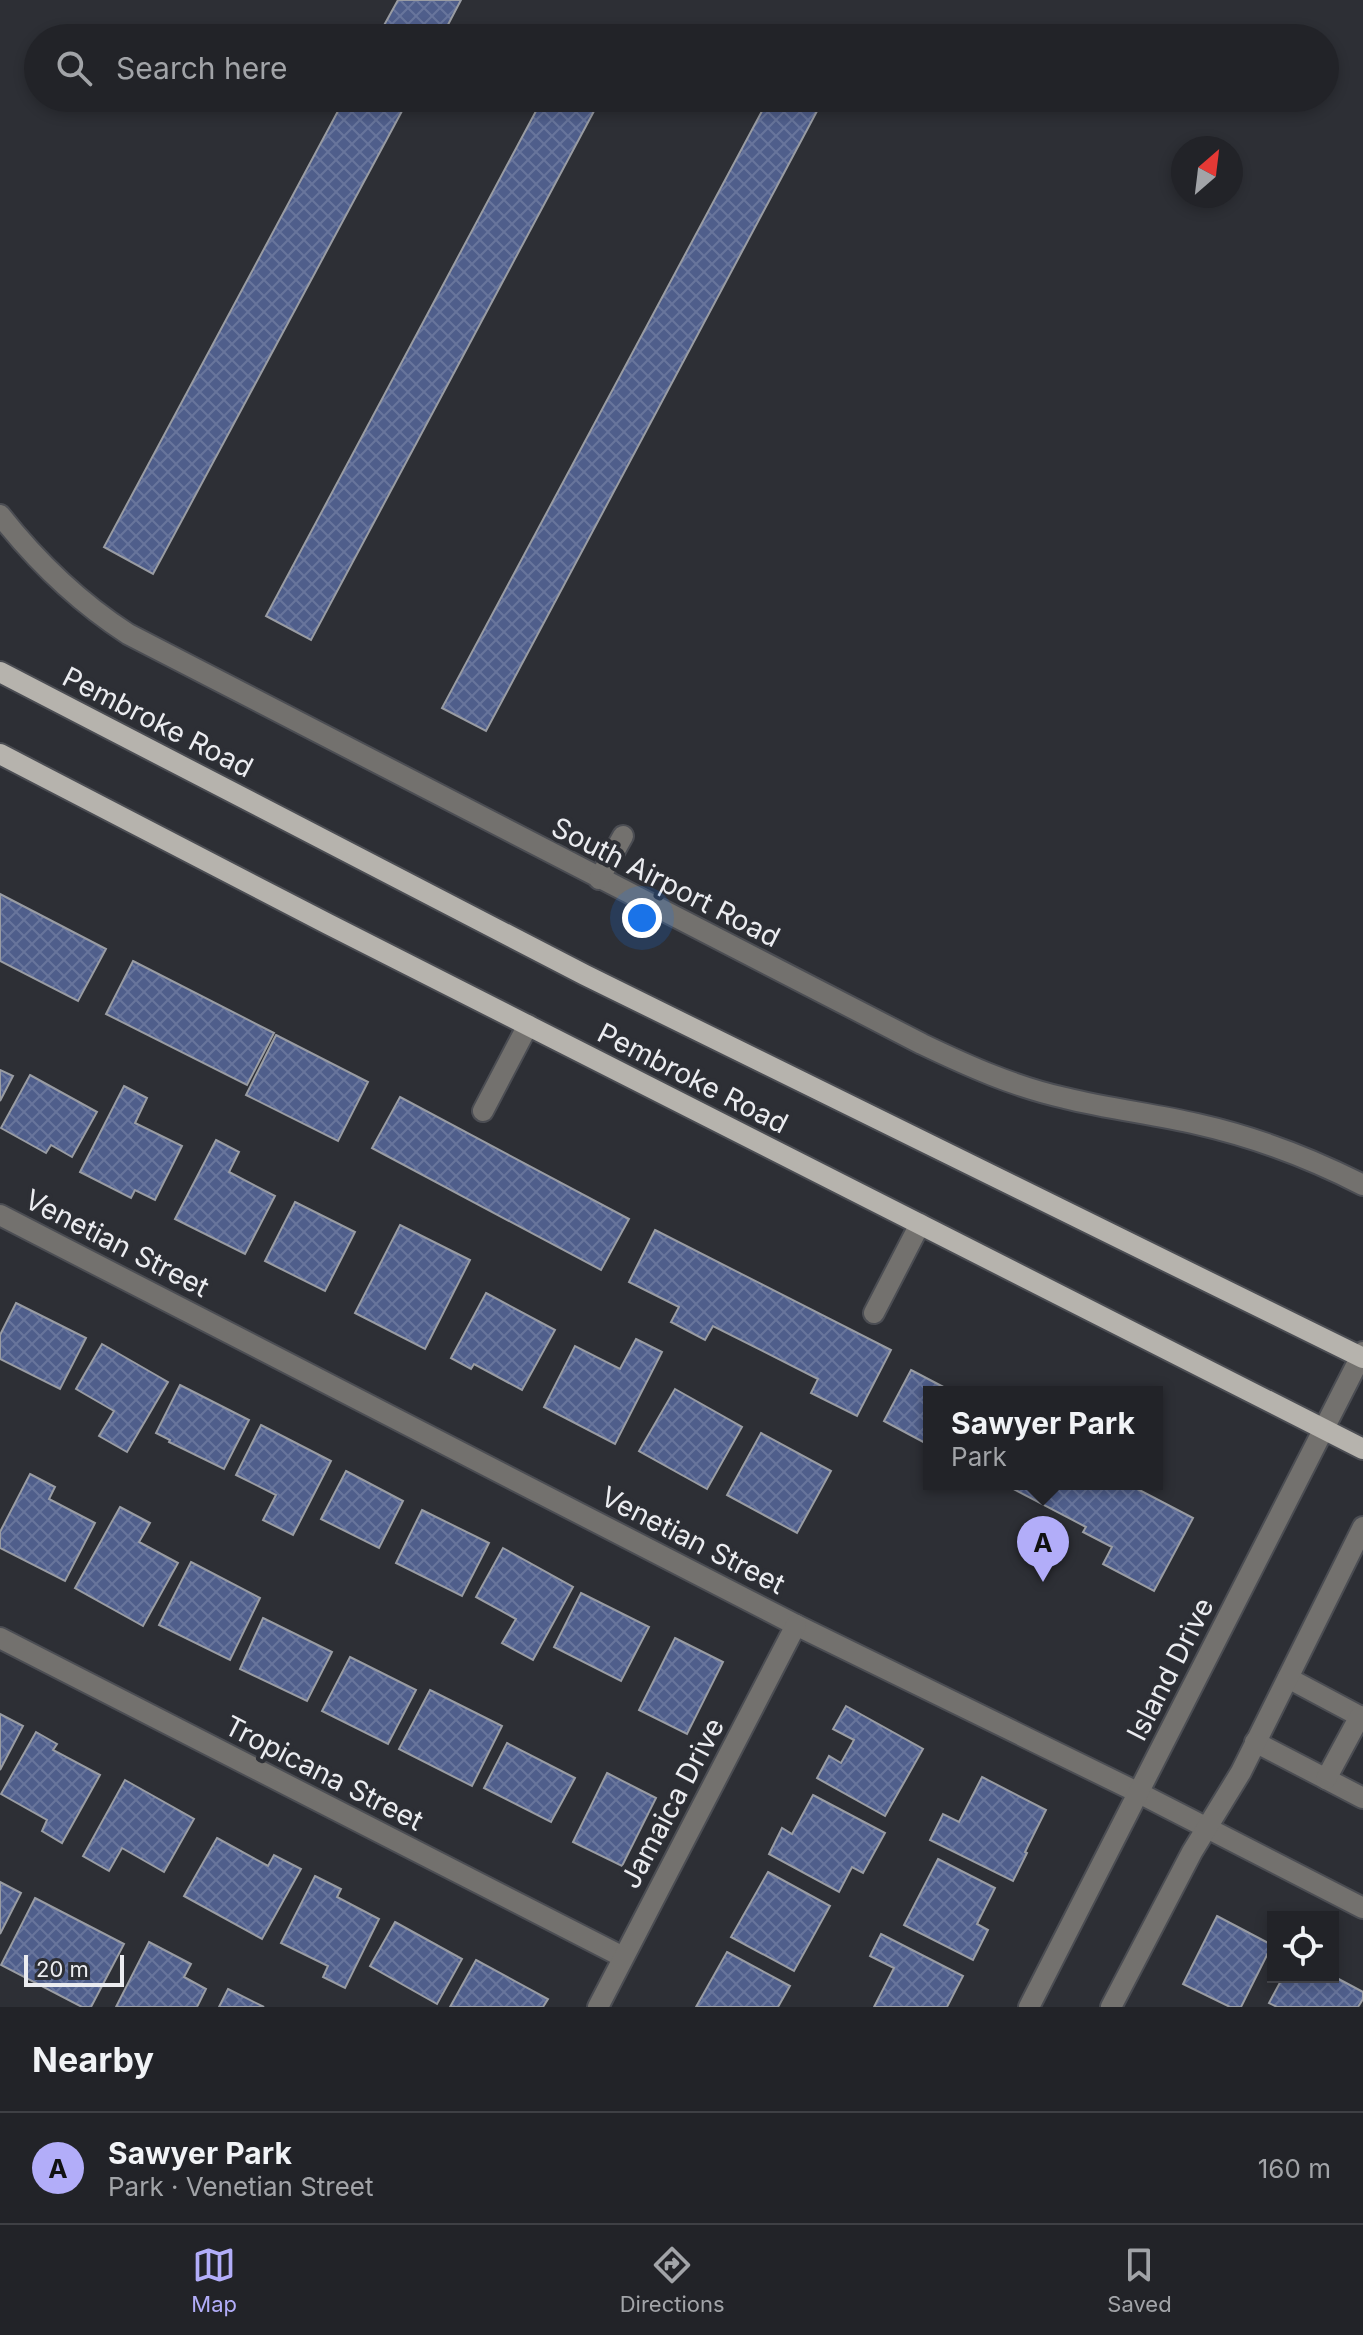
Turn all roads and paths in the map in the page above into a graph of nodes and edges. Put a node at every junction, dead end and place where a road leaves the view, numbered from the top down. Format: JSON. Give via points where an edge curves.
{"nodes":[{"id":1,"x":0,"y":515,"type":"edge"},
{"id":2,"x":0,"y":672,"type":"edge"},
{"id":3,"x":0,"y":754,"type":"edge"},
{"id":4,"x":623,"y":836,"type":"dead end"},
{"id":5,"x":599,"y":879,"type":"junction"},
{"id":6,"x":528,"y":1025,"type":"junction"},
{"id":7,"x":483,"y":1111,"type":"dead end"},
{"id":8,"x":1363,"y":1185,"type":"edge"},
{"id":9,"x":0,"y":1215,"type":"edge"},
{"id":10,"x":920,"y":1224,"type":"junction"},
{"id":11,"x":874,"y":1313,"type":"dead end"},
{"id":12,"x":1362,"y":1356,"type":"edge"},
{"id":13,"x":1325,"y":1428,"type":"junction"},
{"id":14,"x":1363,"y":1449,"type":"edge"},
{"id":15,"x":1363,"y":1527,"type":"edge"},
{"id":16,"x":796,"y":1625,"type":"junction"},
{"id":17,"x":0,"y":1638,"type":"edge"},
{"id":18,"x":1288,"y":1678,"type":"junction"},
{"id":19,"x":1361,"y":1717,"type":"edge"},
{"id":20,"x":1255,"y":1742,"type":"junction"},
{"id":21,"x":1326,"y":1779,"type":"junction"},
{"id":22,"x":1139,"y":1793,"type":"junction"},
{"id":23,"x":1363,"y":1798,"type":"edge"},
{"id":24,"x":1207,"y":1828,"type":"junction"},
{"id":25,"x":1363,"y":1908,"type":"edge"},
{"id":26,"x":623,"y":1957,"type":"junction"},
{"id":27,"x":598,"y":2007,"type":"edge"},
{"id":28,"x":1029,"y":2007,"type":"edge"},
{"id":29,"x":1111,"y":2007,"type":"edge"}],
"edges":[{"from":1,"to":5,"type":"street","name":"South Airport Road","via":[[70,592],[128,634]]},
{"from":2,"to":12,"type":"main road","name":"Pembroke Road","via":[[585,975]]},
{"from":3,"to":6,"type":"main road","name":"Pembroke Road"},
{"from":4,"to":5,"type":"street"},
{"from":5,"to":8,"type":"street","name":"South Airport Road","via":[[967,1065],[1065,1098],[1236,1133]]},
{"from":6,"to":7,"type":"street"},
{"from":6,"to":10,"type":"main road","name":"Pembroke Road"},
{"from":9,"to":16,"type":"street","name":"Venetian Street"},
{"from":10,"to":11,"type":"street"},
{"from":10,"to":13,"type":"main road","name":"Pembroke Road"},
{"from":12,"to":13,"type":"street","name":"Island Drive"},
{"from":13,"to":14,"type":"main road","name":"Pembroke Road"},
{"from":13,"to":22,"type":"street","name":"Island Drive"},
{"from":15,"to":18,"type":"street"},
{"from":16,"to":22,"type":"street","name":"Venetian Street"},
{"from":16,"to":26,"type":"street","name":"Jamaica Drive"},
{"from":17,"to":26,"type":"street","name":"Tropicana Street"},
{"from":18,"to":19,"type":"street"},
{"from":18,"to":20,"type":"street"},
{"from":19,"to":21,"type":"street"},
{"from":20,"to":21,"type":"street"},
{"from":20,"to":24,"type":"street"},
{"from":21,"to":23,"type":"street"},
{"from":22,"to":24,"type":"street","name":"Venetian Street"},
{"from":22,"to":28,"type":"street","name":"Island Drive"},
{"from":24,"to":25,"type":"street","name":"Venetian Street"},
{"from":24,"to":29,"type":"street"},
{"from":26,"to":27,"type":"street","name":"Jamaica Drive"}]}
